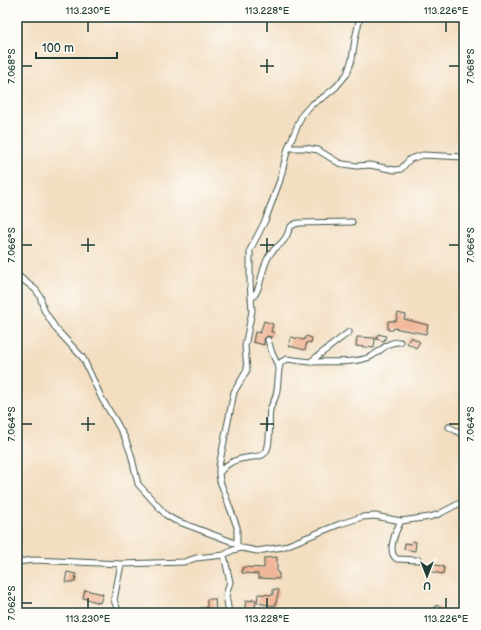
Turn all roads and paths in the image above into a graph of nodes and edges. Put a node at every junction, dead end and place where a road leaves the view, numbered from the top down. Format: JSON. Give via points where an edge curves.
{"nodes":[{"id":1,"x":360,"y":17,"type":"edge"},
{"id":2,"x":288,"y":148,"type":"junction"},
{"id":3,"x":464,"y":157,"type":"edge"},
{"id":4,"x":352,"y":222,"type":"dead end"},
{"id":5,"x":17,"y":275,"type":"edge"},
{"id":6,"x":251,"y":300,"type":"junction"},
{"id":7,"x":348,"y":332,"type":"dead end"},
{"id":8,"x":268,"y":340,"type":"dead end"},
{"id":9,"x":400,"y":342,"type":"dead end"},
{"id":10,"x":310,"y":362,"type":"junction"},
{"id":11,"x":279,"y":368,"type":"junction"},
{"id":12,"x":449,"y":427,"type":"dead end"},
{"id":13,"x":464,"y":435,"type":"edge"},
{"id":14,"x":219,"y":474,"type":"junction"},
{"id":15,"x":464,"y":501,"type":"edge"},
{"id":16,"x":401,"y":521,"type":"junction"},
{"id":17,"x":238,"y":532,"type":"junction"},
{"id":18,"x":230,"y":541,"type":"junction"},
{"id":19,"x":238,"y":545,"type":"junction"},
{"id":20,"x":242,"y":548,"type":"junction"},
{"id":21,"x":224,"y":555,"type":"junction"},
{"id":22,"x":418,"y":560,"type":"dead end"},
{"id":23,"x":17,"y":562,"type":"edge"},
{"id":24,"x":122,"y":564,"type":"junction"},
{"id":25,"x":119,"y":613,"type":"edge"},
{"id":26,"x":229,"y":613,"type":"edge"}],
"edges":[{"from":1,"to":2,"type":"street","via":[[347,74],[336,87],[306,109]]},
{"from":2,"to":3,"type":"street","via":[[318,150],[343,164],[370,165],[395,170],[417,156]]},
{"from":2,"to":6,"type":"street","via":[[265,221],[250,250]]},
{"from":4,"to":6,"type":"street","via":[[300,222],[292,226],[285,240],[269,255],[256,294]]},
{"from":5,"to":18,"type":"street","via":[[36,290],[56,329],[87,366],[102,399],[125,438],[138,484],[166,515],[174,520]]},
{"from":6,"to":14,"type":"street","via":[[252,311],[245,346],[247,370],[234,392]]},
{"from":7,"to":10,"type":"street"},
{"from":8,"to":11,"type":"street"},
{"from":9,"to":10,"type":"street","via":[[387,344],[372,356],[360,360]]},
{"from":10,"to":11,"type":"street","via":[[284,360]]},
{"from":11,"to":14,"type":"street","via":[[265,452],[227,464]]},
{"from":12,"to":13,"type":"street"},
{"from":14,"to":17,"type":"street"},
{"from":15,"to":16,"type":"street","via":[[430,517]]},
{"from":16,"to":20,"type":"street","via":[[375,516],[362,517],[283,547],[257,551]]},
{"from":16,"to":22,"type":"street","via":[[392,554],[397,559]]},
{"from":17,"to":18,"type":"street"},
{"from":17,"to":19,"type":"street"},
{"from":18,"to":19,"type":"street"},
{"from":19,"to":20,"type":"street"},
{"from":20,"to":21,"type":"street"},
{"from":21,"to":24,"type":"street","via":[[182,562]]},
{"from":21,"to":26,"type":"street","via":[[230,582],[226,595]]},
{"from":23,"to":24,"type":"street","via":[[34,560]]},
{"from":24,"to":25,"type":"street","via":[[114,600]]}]}
